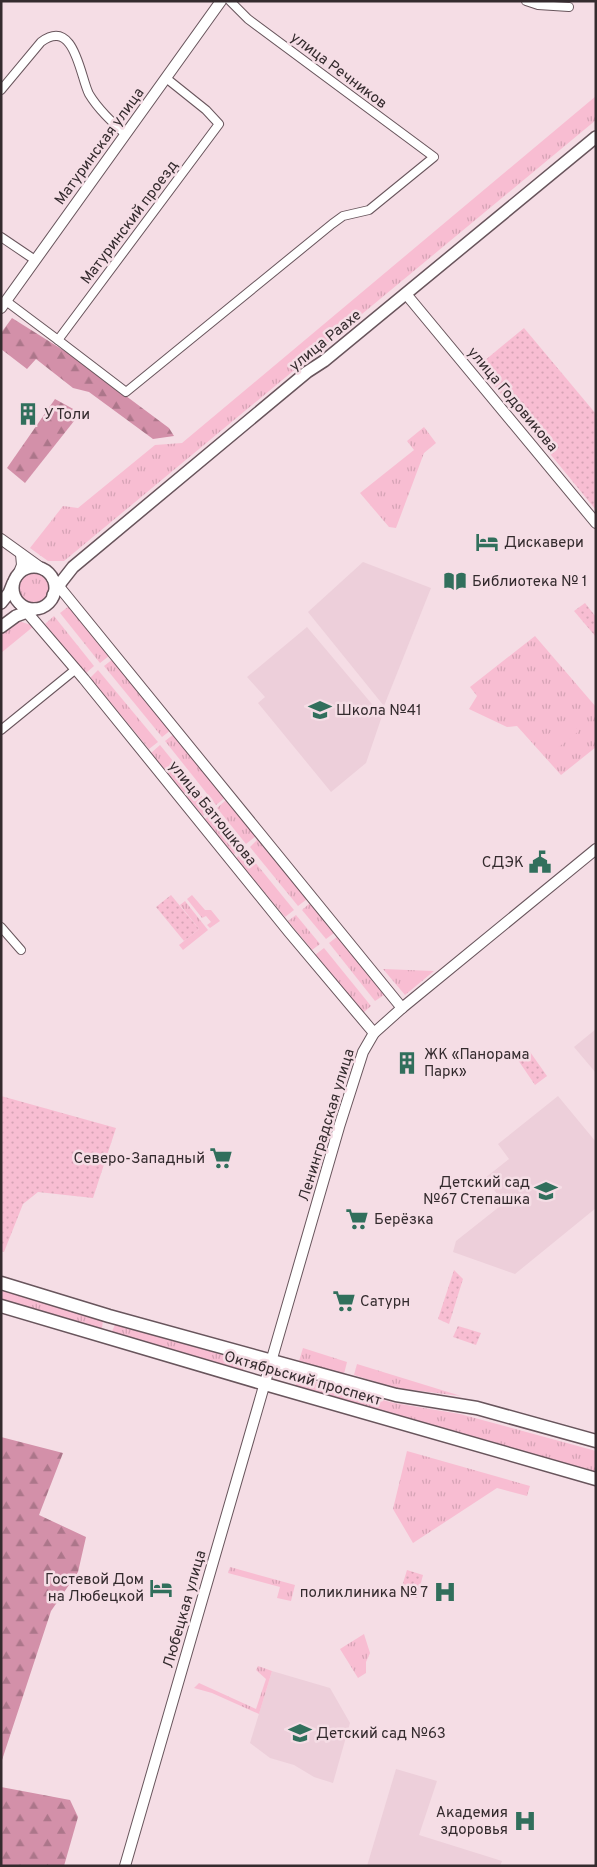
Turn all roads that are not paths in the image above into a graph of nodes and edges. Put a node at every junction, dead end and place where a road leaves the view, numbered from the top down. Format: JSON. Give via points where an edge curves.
{"nodes":[{"id":1,"x":221,"y":1,"type":"edge"},
{"id":2,"x":230,"y":1,"type":"edge"},
{"id":3,"x":526,"y":1,"type":"edge"},
{"id":4,"x":569,"y":7,"type":"dead end"},
{"id":5,"x":166,"y":78,"type":"junction"},
{"id":6,"x":1,"y":90,"type":"edge"},
{"id":7,"x":125,"y":134,"type":"junction"},
{"id":8,"x":596,"y":137,"type":"edge"},
{"id":9,"x":1,"y":237,"type":"edge"},
{"id":10,"x":35,"y":260,"type":"junction"},
{"id":11,"x":406,"y":294,"type":"junction"},
{"id":12,"x":4,"y":305,"type":"edge"},
{"id":13,"x":58,"y":340,"type":"junction"},
{"id":14,"x":596,"y":523,"type":"edge"},
{"id":15,"x":1,"y":539,"type":"edge"},
{"id":16,"x":21,"y":554,"type":"junction"},
{"id":17,"x":73,"y":567,"type":"junction"},
{"id":18,"x":16,"y":578,"type":"junction"},
{"id":19,"x":52,"y":582,"type":"junction"},
{"id":20,"x":1,"y":603,"type":"edge"},
{"id":21,"x":33,"y":610,"type":"junction"},
{"id":22,"x":1,"y":627,"type":"edge"},
{"id":23,"x":76,"y":669,"type":"junction"},
{"id":24,"x":1,"y":730,"type":"edge"},
{"id":25,"x":596,"y":849,"type":"edge"},
{"id":26,"x":1,"y":927,"type":"edge"},
{"id":27,"x":21,"y":950,"type":"dead end"},
{"id":28,"x":402,"y":1008,"type":"junction"},
{"id":29,"x":374,"y":1033,"type":"junction"},
{"id":30,"x":1,"y":1283,"type":"edge"},
{"id":31,"x":1,"y":1306,"type":"edge"},
{"id":32,"x":109,"y":1316,"type":"junction"},
{"id":33,"x":101,"y":1336,"type":"junction"},
{"id":34,"x":272,"y":1360,"type":"junction"},
{"id":35,"x":265,"y":1384,"type":"junction"},
{"id":36,"x":596,"y":1441,"type":"edge"},
{"id":37,"x":596,"y":1479,"type":"edge"},
{"id":38,"x":125,"y":1866,"type":"edge"}],
"edges":[{"from":1,"to":5,"type":"street","name":"Матуринская улица"},
{"from":2,"to":13,"type":"street","name":"улица Речников","via":[[248,19],[434,157],[368,210],[343,216],[332,224],[126,392]]},
{"from":3,"to":4,"type":"street"},
{"from":5,"to":7,"type":"street","name":"Матуринская улица"},
{"from":5,"to":13,"type":"street","name":"Матуринский проезд","via":[[219,124]]},
{"from":6,"to":7,"type":"street","via":[[41,42],[47,38],[62,39],[76,54],[90,95]]},
{"from":7,"to":10,"type":"street","name":"Матуринская улица"},
{"from":8,"to":11,"type":"main road","name":"улица Раахе"},
{"from":9,"to":10,"type":"street"},
{"from":10,"to":12,"type":"street","name":"Матуринская улица"},
{"from":11,"to":14,"type":"street","name":"улица Годовикова"},
{"from":11,"to":17,"type":"main road","name":"улица Раахе"},
{"from":12,"to":13,"type":"street"},
{"from":15,"to":16,"type":"street","name":"улица Батюшкова"},
{"from":16,"to":18,"type":"street","via":[[22,565]]},
{"from":16,"to":19,"type":"street","name":"улица Батюшкова"},
{"from":17,"to":19,"type":"main road","name":"улица Раахе"},
{"from":17,"to":19,"type":"main road","via":[[59,573]]},
{"from":18,"to":19,"type":"main road","via":[[30,568]]},
{"from":18,"to":20,"type":"main road"},
{"from":18,"to":21,"type":"main road","via":[[14,593],[19,603]]},
{"from":19,"to":21,"type":"main road","via":[[46,604]]},
{"from":19,"to":28,"type":"street","name":"улица Батюшкова"},
{"from":21,"to":22,"type":"main road"},
{"from":21,"to":23,"type":"street","name":"улица Батюшкова"},
{"from":23,"to":24,"type":"street"},
{"from":23,"to":29,"type":"street","name":"улица Батюшкова"},
{"from":25,"to":28,"type":"street","name":"Ленинградская улица"},
{"from":26,"to":27,"type":"street"},
{"from":28,"to":29,"type":"street","name":"Ленинградская улица"},
{"from":29,"to":34,"type":"street","name":"Ленинградская улица","via":[[363,1052],[339,1126]]},
{"from":30,"to":32,"type":"main road","name":"Октябрьский проспект"},
{"from":31,"to":33,"type":"main road","name":"Октябрьский проспект"},
{"from":32,"to":33,"type":"main road","via":[[107,1332]]},
{"from":32,"to":34,"type":"main road","name":"Октябрьский проспект"},
{"from":33,"to":35,"type":"main road","name":"Октябрьский проспект"},
{"from":34,"to":35,"type":"street","name":"Любецкая улица"},
{"from":34,"to":36,"type":"main road","name":"Октябрьский проспект","via":[[396,1395],[477,1408]]},
{"from":35,"to":37,"type":"main road","name":"Октябрьский проспект"},
{"from":35,"to":38,"type":"street","name":"Любецкая улица"}]}
